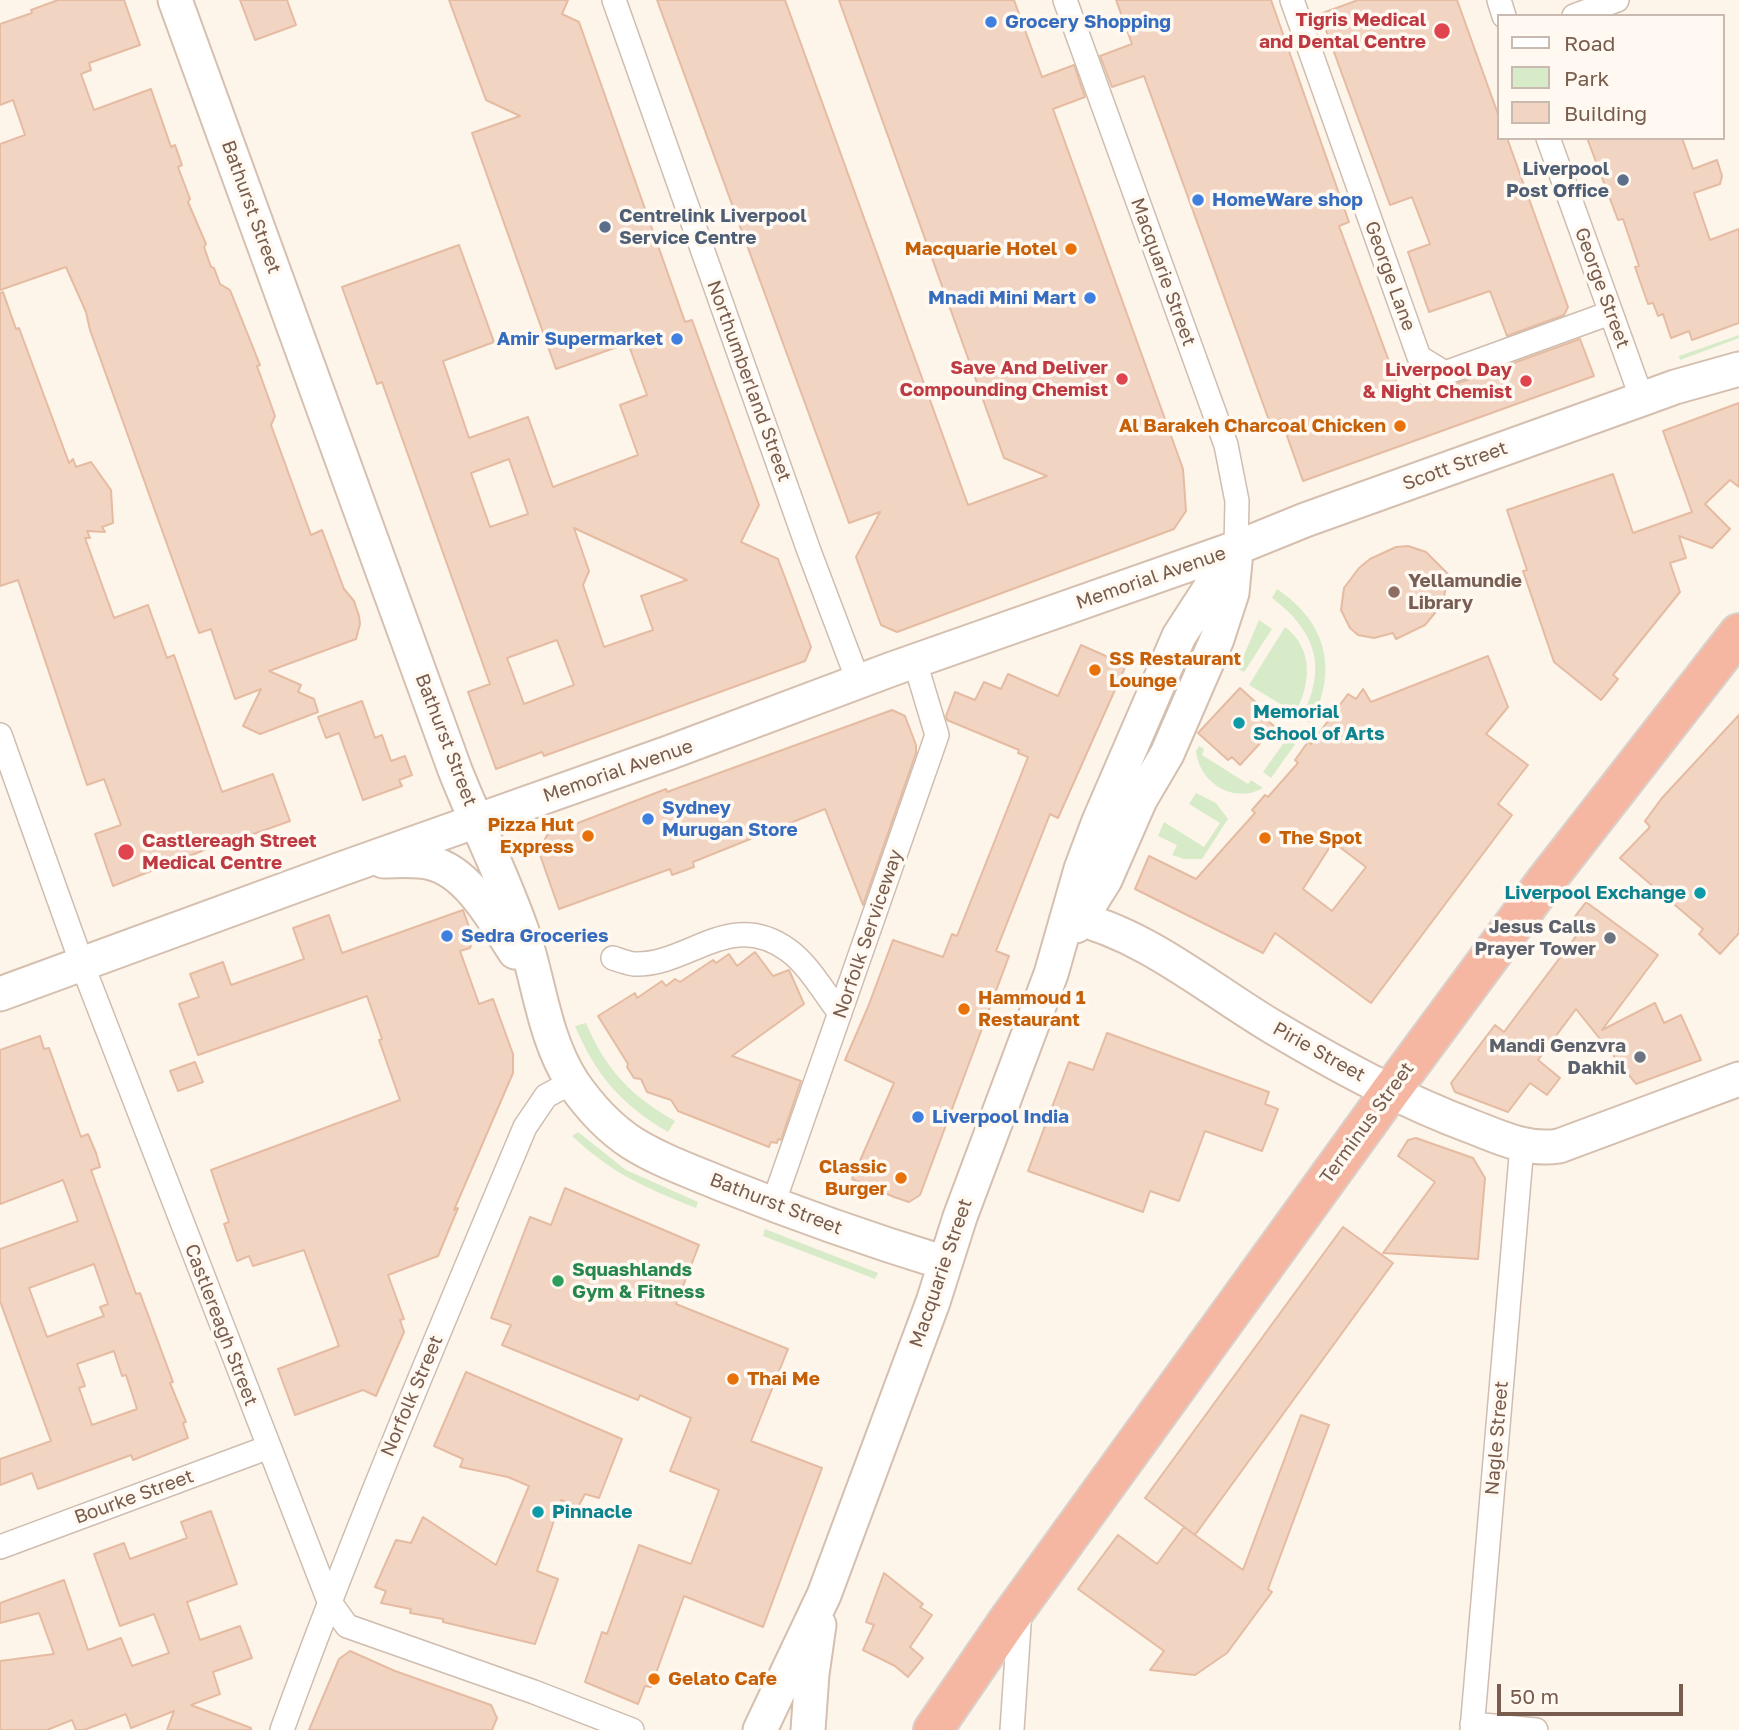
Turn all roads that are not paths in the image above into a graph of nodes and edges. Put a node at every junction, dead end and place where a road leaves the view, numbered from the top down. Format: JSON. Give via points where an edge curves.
{"nodes":[{"id":1,"x":175,"y":0,"type":"edge"},
{"id":2,"x":614,"y":0,"type":"edge"},
{"id":3,"x":1065,"y":0,"type":"edge"},
{"id":4,"x":1292,"y":0,"type":"edge"},
{"id":5,"x":1618,"y":0,"type":"edge"},
{"id":6,"x":1580,"y":14,"type":"edge"},
{"id":7,"x":1549,"y":140,"type":"edge"},
{"id":8,"x":1610,"y":313,"type":"junction"},
{"id":9,"x":1739,"y":352,"type":"edge"},
{"id":10,"x":1739,"y":359,"type":"edge"},
{"id":11,"x":1739,"y":369,"type":"edge"},
{"id":12,"x":1684,"y":382,"type":"junction"},
{"id":13,"x":1642,"y":398,"type":"junction"},
{"id":14,"x":1236,"y":548,"type":"junction"},
{"id":15,"x":1739,"y":634,"type":"edge"},
{"id":16,"x":915,"y":662,"type":"junction"},
{"id":17,"x":859,"y":683,"type":"junction"},
{"id":18,"x":0,"y":735,"type":"edge"},
{"id":19,"x":477,"y":821,"type":"junction"},
{"id":20,"x":362,"y":861,"type":"junction"},
{"id":21,"x":1075,"y":918,"type":"junction"},
{"id":22,"x":613,"y":958,"type":"dead end"},
{"id":23,"x":82,"y":964,"type":"junction"},
{"id":24,"x":535,"y":984,"type":"junction"},
{"id":25,"x":0,"y":993,"type":"edge"},
{"id":26,"x":840,"y":1013,"type":"junction"},
{"id":27,"x":1739,"y":1079,"type":"edge"},
{"id":28,"x":572,"y":1082,"type":"junction"},
{"id":29,"x":1390,"y":1091,"type":"junction"},
{"id":30,"x":1522,"y":1145,"type":"junction"},
{"id":31,"x":773,"y":1204,"type":"junction"},
{"id":32,"x":945,"y":1263,"type":"junction"},
{"id":33,"x":269,"y":1447,"type":"junction"},
{"id":34,"x":0,"y":1547,"type":"edge"},
{"id":35,"x":824,"y":1595,"type":"junction"},
{"id":36,"x":329,"y":1601,"type":"junction"},
{"id":37,"x":1014,"y":1613,"type":"junction"},
{"id":38,"x":1472,"y":1727,"type":"edge"},
{"id":39,"x":282,"y":1730,"type":"edge"},
{"id":40,"x":632,"y":1730,"type":"edge"},
{"id":41,"x":760,"y":1730,"type":"edge"},
{"id":42,"x":808,"y":1730,"type":"edge"},
{"id":43,"x":906,"y":1730,"type":"edge"},
{"id":44,"x":933,"y":1730,"type":"edge"},
{"id":45,"x":1012,"y":1730,"type":"edge"},
{"id":46,"x":1536,"y":1730,"type":"edge"}],
"edges":[{"from":1,"to":19,"type":"street","name":"Bathurst Street"},
{"from":2,"to":17,"type":"street","name":"Northumberland Street"},
{"from":3,"to":14,"type":"street","name":"Macquarie Street","via":[[1226,445],[1237,500]]},
{"from":4,"to":8,"type":"street","name":"George Lane","via":[[1419,357],[1445,373]]},
{"from":5,"to":6,"type":"street"},
{"from":7,"to":8,"type":"street","name":"George Street"},
{"from":8,"to":13,"type":"street","name":"George Street"},
{"from":9,"to":12,"type":"street","name":"Scott Street"},
{"from":10,"to":12,"type":"street"},
{"from":11,"to":12,"type":"street","name":"Scott Street"},
{"from":12,"to":13,"type":"street","name":"Scott Street"},
{"from":13,"to":14,"type":"street","name":"Scott Street"},
{"from":14,"to":16,"type":"street","name":"Memorial Avenue"},
{"from":14,"to":21,"type":"street","name":"Macquarie Street","via":[[1179,636],[1098,821],[1081,869]]},
{"from":15,"to":29,"type":"highway","name":"Terminus Street","via":[[1545,882]]},
{"from":16,"to":17,"type":"street","name":"Memorial Avenue"},
{"from":16,"to":26,"type":"street","name":"Norfolk Serviceway","via":[[937,735]]},
{"from":17,"to":19,"type":"street","name":"Memorial Avenue"},
{"from":18,"to":23,"type":"street","name":"Castlereagh Street"},
{"from":19,"to":20,"type":"street","name":"Memorial Avenue"},
{"from":19,"to":24,"type":"street","name":"Bathurst Street","via":[[525,938]]},
{"from":20,"to":23,"type":"street","name":"Memorial Avenue"},
{"from":20,"to":24,"type":"street","via":[[433,863],[455,875],[483,904]]},
{"from":21,"to":29,"type":"street","name":"Pirie Street","via":[[1160,954],[1272,1026]]},
{"from":21,"to":32,"type":"street","name":"Macquarie Street"},
{"from":22,"to":26,"type":"street","via":[[632,964],[656,961],[726,935],[751,935],[790,951]]},
{"from":23,"to":25,"type":"street","name":"Memorial Avenue"},
{"from":23,"to":33,"type":"street","name":"Castlereagh Street"},
{"from":24,"to":28,"type":"street","name":"Bathurst Street","via":[[556,1050]]},
{"from":26,"to":31,"type":"street","name":"Norfolk Serviceway"},
{"from":27,"to":30,"type":"street","name":"Pirie Street","via":[[1559,1146]]},
{"from":28,"to":31,"type":"street","name":"Bathurst Street","via":[[607,1124],[653,1156]]},
{"from":28,"to":36,"type":"street","name":"Norfolk Street","via":[[546,1096],[525,1127]]},
{"from":29,"to":30,"type":"street","name":"Pirie Street"},
{"from":29,"to":37,"type":"highway","name":"Terminus Street"},
{"from":30,"to":38,"type":"street","name":"Nagle Street"},
{"from":31,"to":32,"type":"street","name":"Bathurst Street"},
{"from":32,"to":35,"type":"street","name":"Macquarie Street"},
{"from":33,"to":34,"type":"street","name":"Bourke Street"},
{"from":33,"to":36,"type":"street","name":"Castlereagh Street"},
{"from":35,"to":41,"type":"street","name":"Macquarie Street"},
{"from":35,"to":42,"type":"street","name":"Macquarie Street"},
{"from":36,"to":39,"type":"street","name":"Norfolk Street"},
{"from":36,"to":40,"type":"street","name":"Castlereagh Street","via":[[347,1626]]},
{"from":37,"to":43,"type":"highway","name":"Terminus Street"},
{"from":37,"to":44,"type":"highway","name":"Terminus Street"},
{"from":37,"to":45,"type":"street"},
{"from":38,"to":46,"type":"street"}]}
